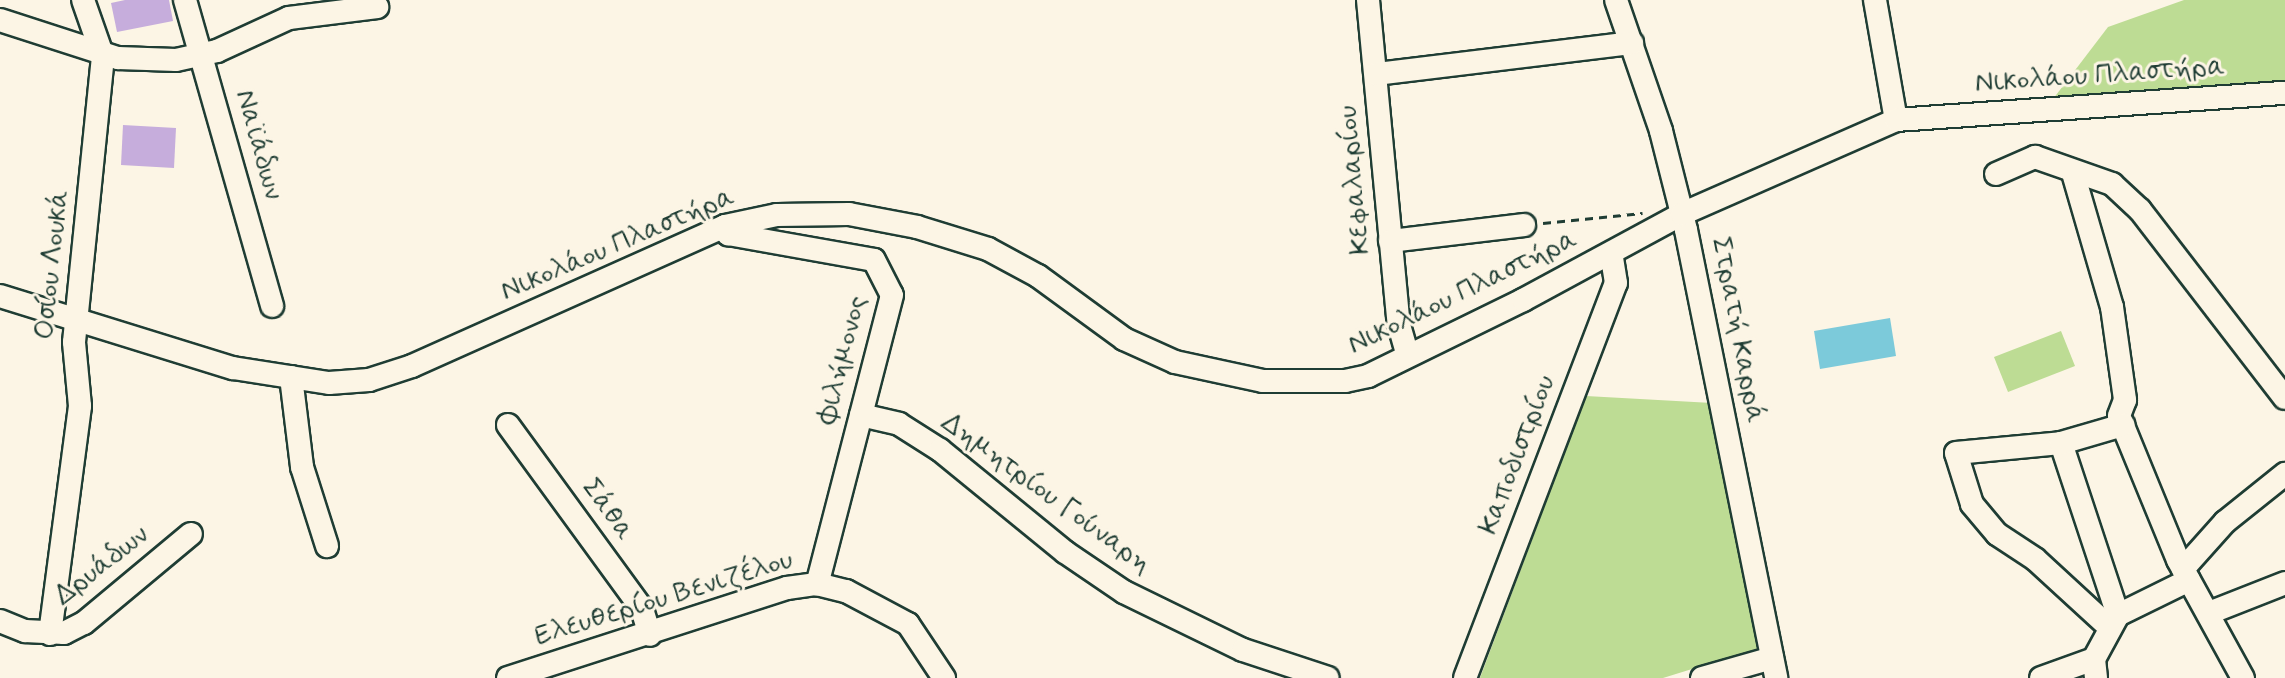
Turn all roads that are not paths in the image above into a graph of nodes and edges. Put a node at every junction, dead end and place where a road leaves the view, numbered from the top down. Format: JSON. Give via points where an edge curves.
{"nodes":[{"id":1,"x":83,"y":0,"type":"edge"},
{"id":2,"x":185,"y":0,"type":"edge"},
{"id":3,"x":1368,"y":0,"type":"edge"},
{"id":4,"x":1616,"y":0,"type":"edge"},
{"id":5,"x":1875,"y":0,"type":"edge"},
{"id":6,"x":377,"y":7,"type":"dead end"},
{"id":7,"x":0,"y":20,"type":"edge"},
{"id":8,"x":1632,"y":43,"type":"junction"},
{"id":9,"x":103,"y":53,"type":"junction"},
{"id":10,"x":201,"y":56,"type":"junction"},
{"id":11,"x":1376,"y":74,"type":"junction"},
{"id":12,"x":2285,"y":93,"type":"edge"},
{"id":13,"x":1896,"y":120,"type":"junction"},
{"id":14,"x":2073,"y":173,"type":"junction"},
{"id":15,"x":1996,"y":174,"type":"dead end"},
{"id":16,"x":1682,"y":214,"type":"junction"},
{"id":17,"x":1524,"y":225,"type":"road end"},
{"id":18,"x":725,"y":226,"type":"junction"},
{"id":19,"x":1390,"y":241,"type":"junction"},
{"id":20,"x":1611,"y":253,"type":"junction"},
{"id":21,"x":0,"y":296,"type":"edge"},
{"id":22,"x":272,"y":306,"type":"dead end"},
{"id":23,"x":78,"y":320,"type":"junction"},
{"id":24,"x":1407,"y":353,"type":"junction"},
{"id":25,"x":291,"y":377,"type":"junction"},
{"id":26,"x":2285,"y":398,"type":"edge"},
{"id":27,"x":861,"y":415,"type":"junction"},
{"id":28,"x":508,"y":425,"type":"dead end"},
{"id":29,"x":2123,"y":425,"type":"junction"},
{"id":30,"x":2061,"y":443,"type":"junction"},
{"id":31,"x":2285,"y":474,"type":"edge"},
{"id":32,"x":191,"y":534,"type":"dead end"},
{"id":33,"x":327,"y":546,"type":"dead end"},
{"id":34,"x":2186,"y":575,"type":"junction"},
{"id":35,"x":2285,"y":583,"type":"edge"},
{"id":36,"x":817,"y":584,"type":"junction"},
{"id":37,"x":2209,"y":613,"type":"junction"},
{"id":38,"x":0,"y":621,"type":"edge"},
{"id":39,"x":2114,"y":621,"type":"junction"},
{"id":40,"x":50,"y":634,"type":"junction"},
{"id":41,"x":650,"y":635,"type":"junction"},
{"id":42,"x":1774,"y":668,"type":"edge"},
{"id":43,"x":2095,"y":668,"type":"edge"},
{"id":44,"x":550,"y":672,"type":"edge"},
{"id":45,"x":508,"y":678,"type":"edge"},
{"id":46,"x":944,"y":678,"type":"edge"},
{"id":47,"x":1328,"y":678,"type":"edge"},
{"id":48,"x":1465,"y":678,"type":"edge"},
{"id":49,"x":1702,"y":678,"type":"edge"},
{"id":50,"x":2041,"y":678,"type":"edge"},
{"id":51,"x":2243,"y":678,"type":"edge"}],
"edges":[{"from":1,"to":9,"type":"street","name":"Οσίου Λουκά"},
{"from":2,"to":10,"type":"street","name":"Ναϊάδων"},
{"from":3,"to":11,"type":"street","name":"Κεφαλαρίου"},
{"from":4,"to":8,"type":"street","name":"Στρατή Καρρά"},
{"from":5,"to":13,"type":"street"},
{"from":6,"to":10,"type":"street","via":[[289,18]]},
{"from":7,"to":9,"type":"street"},
{"from":8,"to":11,"type":"street"},
{"from":8,"to":16,"type":"street","name":"Στρατή Καρρά"},
{"from":9,"to":10,"type":"street","via":[[157,61]]},
{"from":9,"to":23,"type":"street","name":"Οσίου Λουκά"},
{"from":10,"to":22,"type":"street","name":"Ναϊάδων"},
{"from":11,"to":19,"type":"street","name":"Κεφαλαρίου"},
{"from":12,"to":13,"type":"street","name":"Νικολάου Πλαστήρα"},
{"from":13,"to":16,"type":"street","name":"Νικολάου Πλαστήρα"},
{"from":14,"to":15,"type":"street","via":[[2035,157]]},
{"from":14,"to":26,"type":"street","via":[[2089,173],[2112,184],[2140,210]]},
{"from":14,"to":29,"type":"street","via":[[2112,307],[2125,400],[2119,416]]},
{"from":16,"to":20,"type":"street","name":"Νικολάου Πλαστήρα"},
{"from":16,"to":42,"type":"street","name":"Στρατή Καρρά"},
{"from":17,"to":19,"type":"street"},
{"from":18,"to":24,"type":"street","name":"Νικολάου Πλαστήρα","via":[[811,214],[917,227],[988,249],[1038,276],[1124,339],[1219,374],[1281,383],[1345,381],[1368,376]]},
{"from":18,"to":25,"type":"street","name":"Νικολάου Πλαστήρα","via":[[412,366],[369,380],[329,383]]},
{"from":18,"to":27,"type":"street","name":"Φιλήμονος","via":[[728,234],[874,260],[886,276],[892,295]]},
{"from":19,"to":24,"type":"street","name":"Κεφαλαρίου"},
{"from":20,"to":24,"type":"street","name":"Νικολάου Πλαστήρα"},
{"from":20,"to":48,"type":"street","name":"Καποδιστρίου","via":[[1616,283]]},
{"from":21,"to":23,"type":"street","name":"Νικολάου Πλαστήρα"},
{"from":23,"to":25,"type":"street","name":"Νικολάου Πλαστήρα","via":[[233,368]]},
{"from":23,"to":40,"type":"street","name":"Οσίου Λουκά","via":[[74,347],[80,406]]},
{"from":25,"to":33,"type":"street","via":[[302,467]]},
{"from":27,"to":36,"type":"street","name":"Φιλήμονος"},
{"from":27,"to":47,"type":"street","name":"Δημητρίου Γούναρη","via":[[899,424],[940,450],[1065,552],[1124,592],[1243,650]]},
{"from":28,"to":41,"type":"street","name":"Σάθα","via":[[642,609]]},
{"from":29,"to":30,"type":"street"},
{"from":29,"to":34,"type":"street"},
{"from":30,"to":39,"type":"street"},
{"from":30,"to":39,"type":"street","via":[[1956,453],[1972,504],[1997,534]]},
{"from":31,"to":34,"type":"street","via":[[2225,522]]},
{"from":32,"to":40,"type":"street","name":"Δρυάδων","via":[[84,623]]},
{"from":34,"to":37,"type":"street"},
{"from":34,"to":39,"type":"street"},
{"from":35,"to":37,"type":"street"},
{"from":36,"to":41,"type":"street","name":"Ελευθερίου Βενιζέλου","via":[[787,588]]},
{"from":36,"to":46,"type":"street","name":"Ελευθερίου Βενιζέλου","via":[[846,591],[908,624]]},
{"from":37,"to":51,"type":"street"},
{"from":38,"to":40,"type":"street","name":"Δρυάδων"},
{"from":39,"to":43,"type":"street"},
{"from":41,"to":44,"type":"street","name":"Ελευθερίου Βενιζέλου"},
{"from":42,"to":49,"type":"street"},
{"from":43,"to":50,"type":"street"},
{"from":44,"to":45,"type":"street","name":"Ελευθερίου Βενιζέλου"}]}
